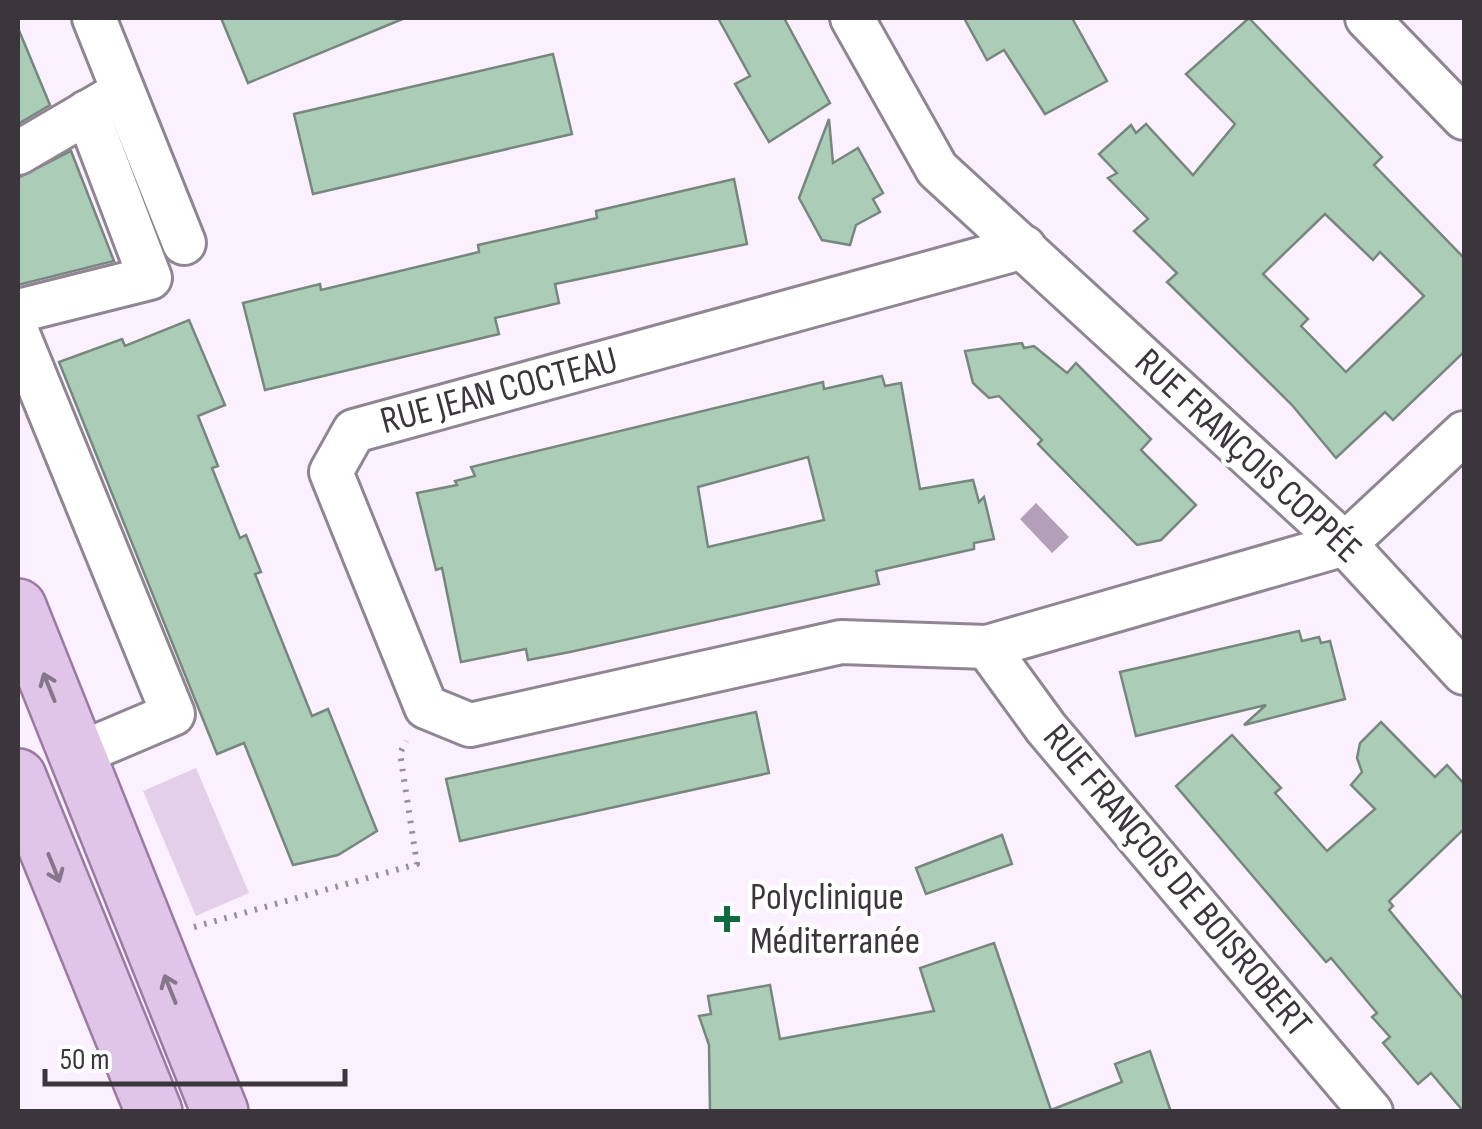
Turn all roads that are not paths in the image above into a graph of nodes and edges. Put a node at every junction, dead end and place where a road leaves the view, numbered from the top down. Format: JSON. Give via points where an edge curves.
{"nodes":[{"id":1,"x":94,"y":18,"type":"edge"},
{"id":2,"x":852,"y":18,"type":"edge"},
{"id":3,"x":1367,"y":18,"type":"edge"},
{"id":4,"x":105,"y":102,"type":"junction"},
{"id":5,"x":1464,"y":118,"type":"edge"},
{"id":6,"x":18,"y":153,"type":"edge"},
{"id":7,"x":184,"y":244,"type":"dead end"},
{"id":8,"x":1024,"y":247,"type":"junction"},
{"id":9,"x":18,"y":311,"type":"edge"},
{"id":10,"x":18,"y":334,"type":"edge"},
{"id":11,"x":1464,"y":433,"type":"edge"},
{"id":12,"x":1345,"y":544,"type":"junction"},
{"id":13,"x":18,"y":607,"type":"edge"},
{"id":14,"x":987,"y":648,"type":"junction"},
{"id":15,"x":1464,"y":673,"type":"edge"},
{"id":16,"x":76,"y":755,"type":"junction"},
{"id":17,"x":18,"y":777,"type":"edge"},
{"id":18,"x":154,"y":1112,"type":"edge"},
{"id":19,"x":220,"y":1112,"type":"edge"},
{"id":20,"x":1371,"y":1112,"type":"edge"}],
"edges":[{"from":1,"to":4,"type":"street"},
{"from":2,"to":8,"type":"street","name":"RUE FRANÇOIS COPPÉE","via":[[937,168]]},
{"from":3,"to":5,"type":"street"},
{"from":4,"to":6,"type":"street"},
{"from":4,"to":7,"type":"street"},
{"from":4,"to":9,"type":"street","via":[[150,278]]},
{"from":8,"to":12,"type":"street","name":"RUE FRANÇOIS COPPÉE"},
{"from":8,"to":14,"type":"street","name":"RUE JEAN COCTEAU","via":[[354,431],[331,472],[426,707],[470,725],[841,642]]},
{"from":10,"to":16,"type":"street","via":[[172,714]]},
{"from":11,"to":12,"type":"street"},
{"from":12,"to":14,"type":"street"},
{"from":12,"to":15,"type":"street","name":"RUE FRANÇOIS COPPÉE"},
{"from":16,"to":13,"type":"main road","one_way":true},
{"from":14,"to":20,"type":"street","name":"RUE FRANÇOIS DE BOISROBERT","via":[[1046,728]]},
{"from":19,"to":16,"type":"main road","one_way":true},
{"from":17,"to":18,"type":"main road","one_way":true}]}
